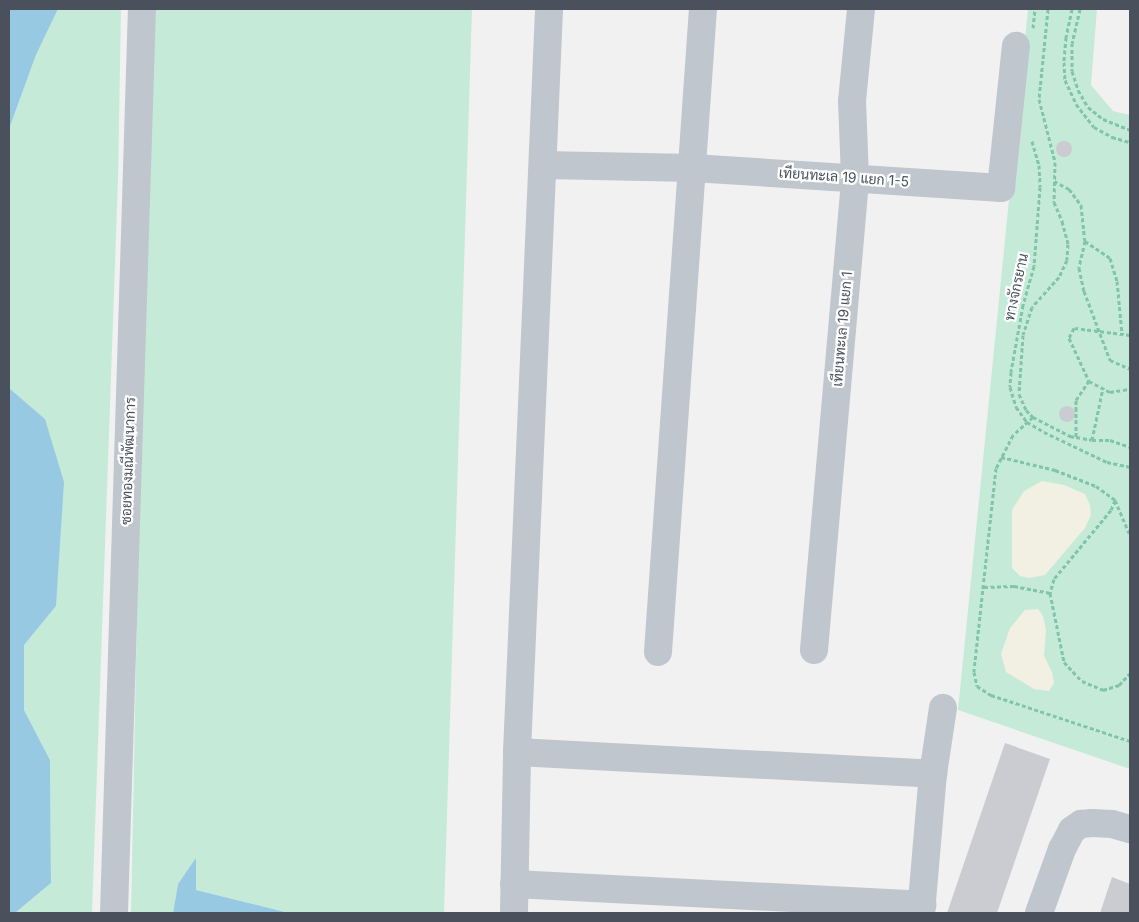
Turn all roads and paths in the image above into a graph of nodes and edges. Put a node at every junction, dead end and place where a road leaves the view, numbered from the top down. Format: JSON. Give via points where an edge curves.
{"nodes":[{"id":1,"x":142,"y":9,"type":"edge"},
{"id":2,"x":550,"y":9,"type":"edge"},
{"id":3,"x":703,"y":9,"type":"edge"},
{"id":4,"x":861,"y":9,"type":"edge"},
{"id":5,"x":1034,"y":9,"type":"edge"},
{"id":6,"x":1048,"y":9,"type":"edge"},
{"id":7,"x":1072,"y":9,"type":"edge"},
{"id":8,"x":1080,"y":9,"type":"edge"},
{"id":9,"x":1024,"y":42,"type":"joint"},
{"id":10,"x":1130,"y":130,"type":"edge"},
{"id":11,"x":1030,"y":137,"type":"dead end"},
{"id":12,"x":1130,"y":142,"type":"edge"},
{"id":13,"x":544,"y":165,"type":"junction"},
{"id":14,"x":692,"y":168,"type":"junction"},
{"id":15,"x":855,"y":178,"type":"junction"},
{"id":16,"x":1054,"y":181,"type":"junction"},
{"id":17,"x":1085,"y":241,"type":"junction"},
{"id":18,"x":1100,"y":332,"type":"junction"},
{"id":19,"x":1122,"y":334,"type":"junction"},
{"id":20,"x":1130,"y":335,"type":"edge"},
{"id":21,"x":1130,"y":369,"type":"edge"},
{"id":22,"x":1089,"y":381,"type":"junction"},
{"id":23,"x":1103,"y":388,"type":"junction"},
{"id":24,"x":1130,"y":389,"type":"edge"},
{"id":25,"x":1033,"y":416,"type":"junction"},
{"id":26,"x":1027,"y":422,"type":"junction"},
{"id":27,"x":1076,"y":437,"type":"junction"},
{"id":28,"x":1092,"y":440,"type":"junction"},
{"id":29,"x":1130,"y":447,"type":"edge"},
{"id":30,"x":1001,"y":457,"type":"junction"},
{"id":31,"x":1130,"y":467,"type":"edge"},
{"id":32,"x":1115,"y":500,"type":"junction"},
{"id":33,"x":1130,"y":535,"type":"edge"},
{"id":34,"x":984,"y":587,"type":"junction"},
{"id":35,"x":1050,"y":593,"type":"junction"},
{"id":36,"x":814,"y":650,"type":"dead end"},
{"id":37,"x":658,"y":652,"type":"dead end"},
{"id":38,"x":1130,"y":673,"type":"edge"},
{"id":39,"x":943,"y":708,"type":"dead end"},
{"id":40,"x":1130,"y":741,"type":"edge"},
{"id":41,"x":516,"y":752,"type":"junction"},
{"id":42,"x":934,"y":774,"type":"junction"},
{"id":43,"x":1130,"y":829,"type":"edge"},
{"id":44,"x":514,"y":884,"type":"junction"},
{"id":45,"x":921,"y":909,"type":"edge"},
{"id":46,"x":114,"y":913,"type":"edge"},
{"id":47,"x":514,"y":913,"type":"edge"},
{"id":48,"x":1039,"y":913,"type":"edge"}],
"edges":[{"from":1,"to":46,"type":"street","name":"ซอยทองมณีพัฒนาการ"},
{"from":2,"to":13,"type":"street"},
{"from":3,"to":14,"type":"street"},
{"from":4,"to":15,"type":"street","name":"เทียนทะเล 19 แยก 1","via":[[852,101]]},
{"from":5,"to":9,"type":"path"},
{"from":6,"to":16,"type":"path","via":[[1039,99],[1055,162]]},
{"from":7,"to":12,"type":"path","via":[[1064,62],[1069,88],[1076,104],[1094,127]]},
{"from":8,"to":10,"type":"path","via":[[1072,43],[1072,71],[1078,90],[1088,107],[1103,119]]},
{"from":9,"to":15,"type":"street","name":"เทียนทะเล 19 แยก 1-5","via":[[1001,188]]},
{"from":11,"to":26,"type":"path","name":"ทางจักรยาน","via":[[1039,165],[1034,266],[1016,341],[1010,387],[1016,407]]},
{"from":13,"to":14,"type":"street","name":"เทียนทะเล 19 แยก 1-5"},
{"from":13,"to":41,"type":"street"},
{"from":14,"to":15,"type":"street","name":"เทียนทะเล 19 แยก 1-5"},
{"from":14,"to":37,"type":"street"},
{"from":15,"to":36,"type":"street","name":"เทียนทะเล 19 แยก 1"},
{"from":16,"to":17,"type":"path","via":[[1069,189],[1081,205]]},
{"from":16,"to":25,"type":"path","via":[[1054,202],[1068,244],[1067,260],[1059,276],[1032,307],[1023,335],[1019,394],[1026,410]]},
{"from":17,"to":18,"type":"path","via":[[1079,268]]},
{"from":17,"to":19,"type":"path","via":[[1110,258],[1117,281]]},
{"from":18,"to":19,"type":"path"},
{"from":18,"to":21,"type":"path","via":[[1110,360]]},
{"from":18,"to":22,"type":"path","via":[[1074,328],[1069,338]]},
{"from":19,"to":20,"type":"path"},
{"from":22,"to":23,"type":"path"},
{"from":22,"to":27,"type":"path","via":[[1076,400]]},
{"from":23,"to":24,"type":"path","via":[[1110,392]]},
{"from":23,"to":28,"type":"path"},
{"from":25,"to":26,"type":"path"},
{"from":25,"to":27,"type":"path"},
{"from":26,"to":30,"type":"path","via":[[1014,435]]},
{"from":26,"to":31,"type":"path","name":"ทางจักรยาน","via":[[1107,462]]},
{"from":27,"to":28,"type":"path"},
{"from":28,"to":29,"type":"path","via":[[1110,440]]},
{"from":30,"to":32,"type":"path","via":[[1055,470],[1096,486]]},
{"from":30,"to":34,"type":"path","via":[[996,468]]},
{"from":32,"to":33,"type":"path"},
{"from":32,"to":35,"type":"path","via":[[1111,510],[1054,579]]},
{"from":34,"to":35,"type":"path","via":[[1014,586]]},
{"from":34,"to":40,"type":"path","via":[[974,672],[977,686],[991,695]]},
{"from":35,"to":38,"type":"path","via":[[1064,662],[1082,681],[1103,690],[1119,685]]},
{"from":39,"to":42,"type":"street"},
{"from":41,"to":42,"type":"street"},
{"from":41,"to":44,"type":"street"},
{"from":42,"to":45,"type":"street"},
{"from":43,"to":48,"type":"street","via":[[1092,823],[1081,824],[1072,830]]},
{"from":44,"to":45,"type":"street"},
{"from":44,"to":47,"type":"street"}]}
